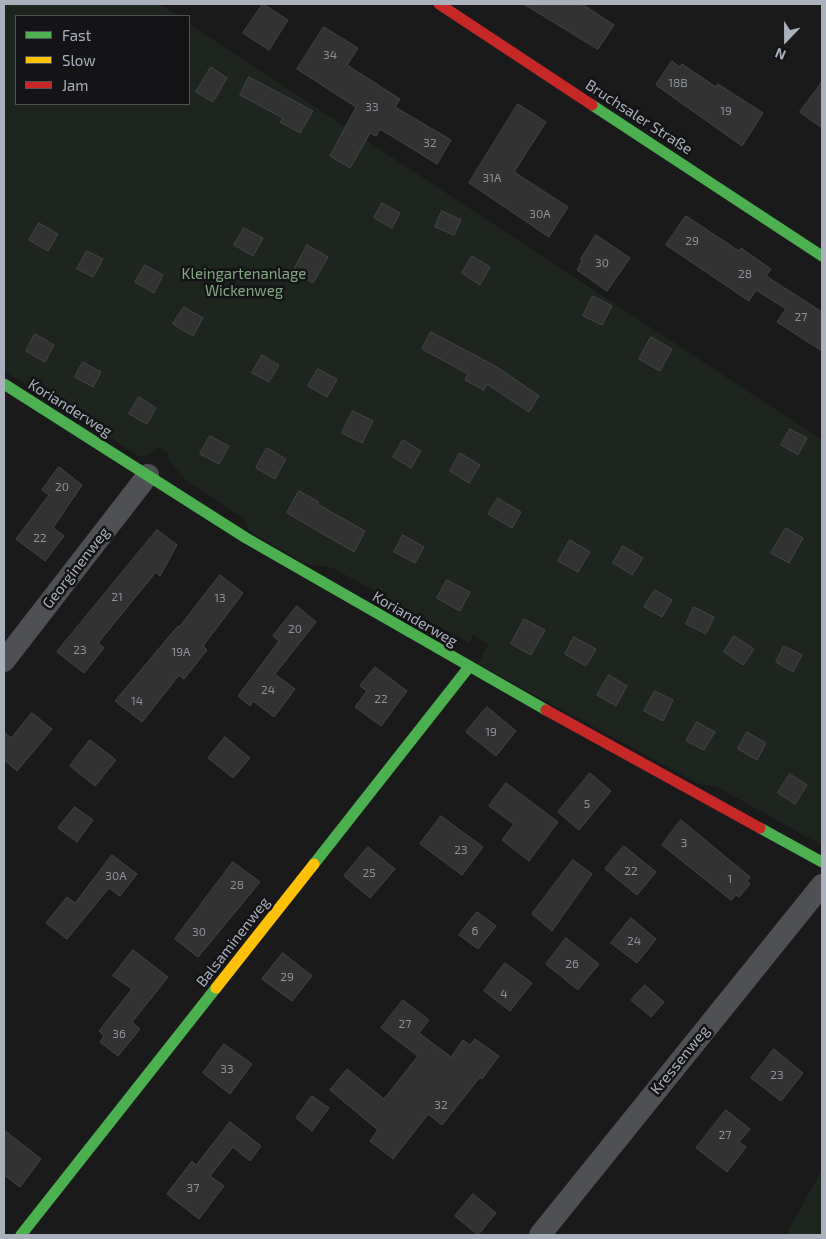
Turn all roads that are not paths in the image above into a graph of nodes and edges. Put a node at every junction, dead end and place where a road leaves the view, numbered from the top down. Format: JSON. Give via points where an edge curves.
{"nodes":[{"id":1,"x":439,"y":4,"type":"edge"},
{"id":2,"x":822,"y":256,"type":"edge"},
{"id":3,"x":4,"y":384,"type":"edge"},
{"id":4,"x":148,"y":475,"type":"junction"},
{"id":5,"x":4,"y":661,"type":"edge"},
{"id":6,"x":469,"y":667,"type":"junction"},
{"id":7,"x":822,"y":862,"type":"edge"},
{"id":8,"x":822,"y":885,"type":"edge"},
{"id":9,"x":21,"y":1235,"type":"edge"},
{"id":10,"x":540,"y":1235,"type":"edge"}],
"edges":[{"from":1,"to":2,"type":"street","name":"Bruchsaler Straße"},
{"from":3,"to":4,"type":"street","name":"Korianderweg"},
{"from":4,"to":5,"type":"street","name":"Georginenweg"},
{"from":4,"to":6,"type":"street","name":"Korianderweg","via":[[246,538]]},
{"from":6,"to":7,"type":"street","name":"Korianderweg"},
{"from":6,"to":9,"type":"street","name":"Balsaminenweg"},
{"from":8,"to":10,"type":"street","name":"Kressenweg"}]}
